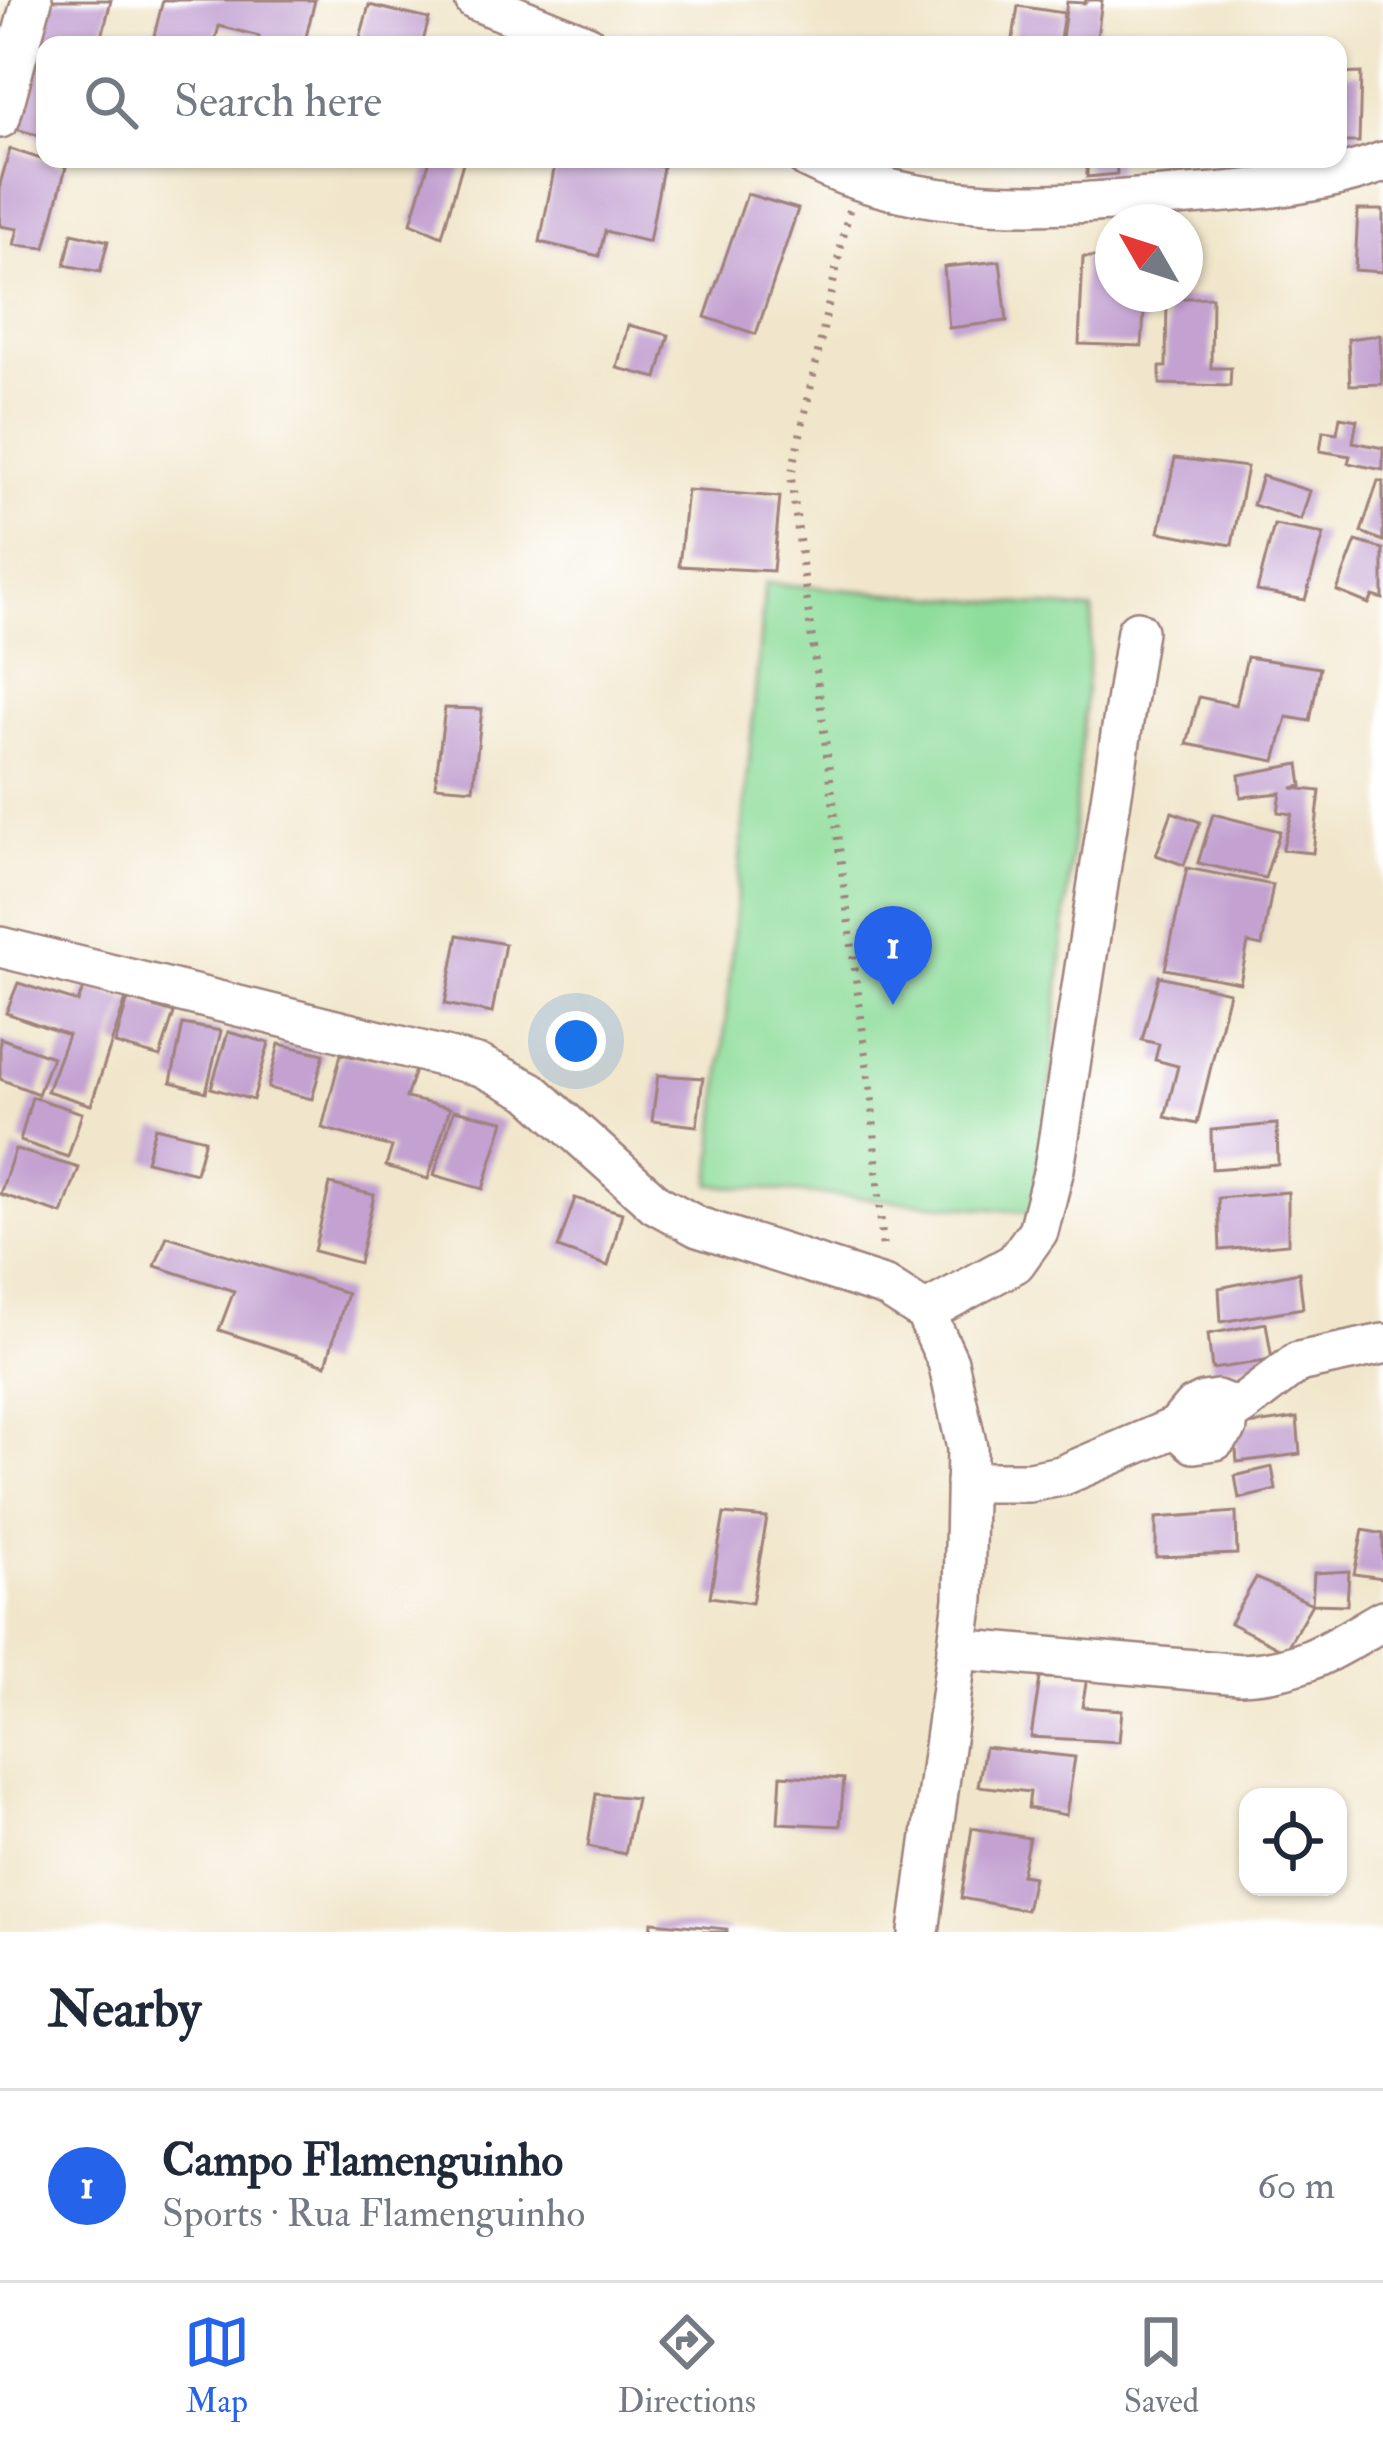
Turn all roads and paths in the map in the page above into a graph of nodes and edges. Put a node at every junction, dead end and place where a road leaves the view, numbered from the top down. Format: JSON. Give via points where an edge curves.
{"nodes":[{"id":1,"x":32,"y":0,"type":"edge"},
{"id":2,"x":475,"y":0,"type":"edge"},
{"id":3,"x":565,"y":36,"type":"edge"},
{"id":4,"x":0,"y":118,"type":"edge"},
{"id":5,"x":1383,"y":162,"type":"edge"},
{"id":6,"x":830,"y":168,"type":"edge"},
{"id":7,"x":856,"y":179,"type":"junction"},
{"id":8,"x":1137,"y":631,"type":"dead end"},
{"id":9,"x":3,"y":958,"type":"edge"},
{"id":10,"x":886,"y":1287,"type":"junction"},
{"id":11,"x":925,"y":1312,"type":"junction"},
{"id":12,"x":1383,"y":1344,"type":"edge"},
{"id":13,"x":966,"y":1482,"type":"junction"},
{"id":14,"x":1383,"y":1620,"type":"edge"},
{"id":15,"x":957,"y":1649,"type":"junction"},
{"id":16,"x":919,"y":1932,"type":"edge"}],
"edges":[{"from":1,"to":4,"type":"street"},
{"from":2,"to":3,"type":"street"},
{"from":5,"to":7,"type":"street","via":[[1253,189],[1056,204],[889,191]]},
{"from":6,"to":7,"type":"street"},
{"from":7,"to":10,"type":"path","via":[[791,477],[872,1102]]},
{"from":8,"to":11,"type":"street","via":[[1038,1231],[1015,1263]]},
{"from":9,"to":10,"type":"street","via":[[482,1066],[530,1090],[656,1204],[698,1227]]},
{"from":10,"to":11,"type":"street"},
{"from":11,"to":13,"type":"street","via":[[949,1362],[968,1448]]},
{"from":12,"to":13,"type":"street","via":[[1298,1362],[1229,1415],[1227,1404],[1204,1402],[1177,1427],[1061,1476]]},
{"from":13,"to":15,"type":"street"},
{"from":14,"to":15,"type":"street","via":[[1283,1672]]},
{"from":15,"to":16,"type":"street"}]}
